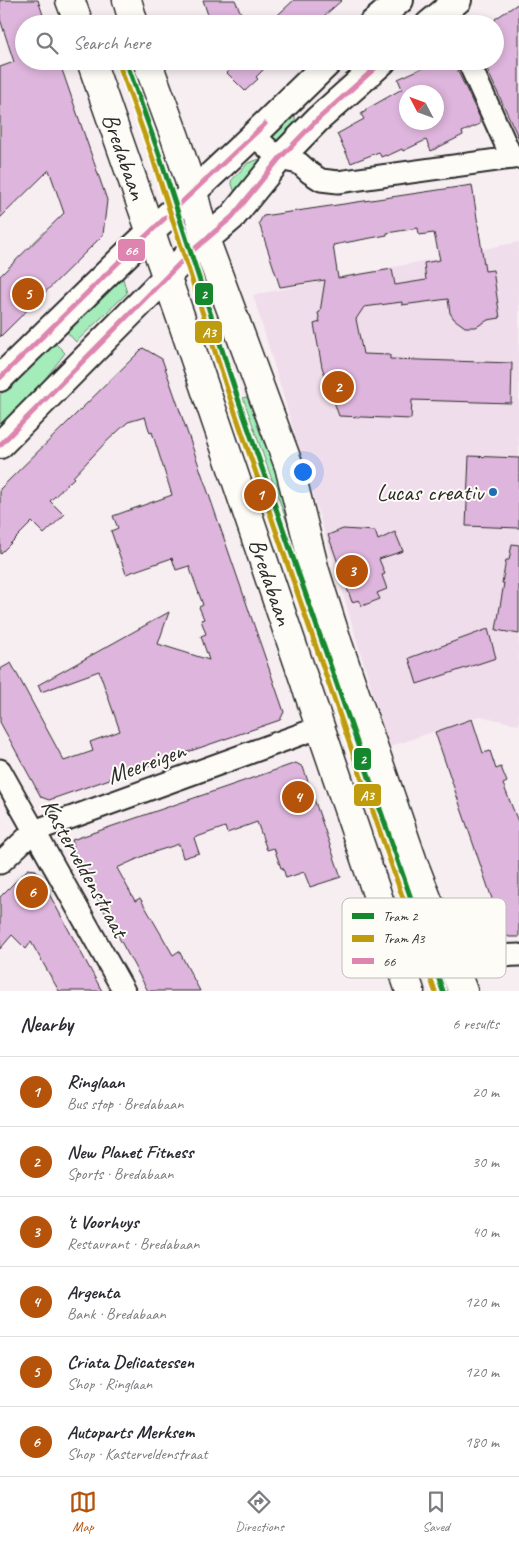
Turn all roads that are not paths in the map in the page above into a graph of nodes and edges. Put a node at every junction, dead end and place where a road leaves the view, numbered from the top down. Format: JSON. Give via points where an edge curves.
{"nodes":[{"id":1,"x":70,"y":0,"type":"edge"},
{"id":2,"x":127,"y":0,"type":"edge"},
{"id":3,"x":400,"y":0,"type":"edge"},
{"id":4,"x":76,"y":15,"type":"edge"},
{"id":5,"x":131,"y":15,"type":"edge"},
{"id":6,"x":382,"y":15,"type":"edge"},
{"id":7,"x":95,"y":70,"type":"edge"},
{"id":8,"x":150,"y":70,"type":"edge"},
{"id":9,"x":321,"y":70,"type":"edge"},
{"id":10,"x":373,"y":70,"type":"edge"},
{"id":11,"x":472,"y":70,"type":"edge"},
{"id":12,"x":254,"y":135,"type":"junction"},
{"id":13,"x":516,"y":158,"type":"edge"},
{"id":14,"x":278,"y":159,"type":"junction"},
{"id":15,"x":193,"y":192,"type":"junction"},
{"id":16,"x":150,"y":232,"type":"junction"},
{"id":17,"x":205,"y":239,"type":"junction"},
{"id":18,"x":166,"y":278,"type":"junction"},
{"id":19,"x":0,"y":378,"type":"edge"},
{"id":20,"x":0,"y":445,"type":"edge"},
{"id":21,"x":321,"y":728,"type":"junction"},
{"id":22,"x":0,"y":770,"type":"edge"},
{"id":23,"x":34,"y":831,"type":"junction"},
{"id":24,"x":0,"y":863,"type":"edge"},
{"id":25,"x":379,"y":898,"type":"edge"},
{"id":26,"x":427,"y":898,"type":"edge"},
{"id":27,"x":519,"y":955,"type":"edge"},
{"id":28,"x":506,"y":956,"type":"edge"},
{"id":29,"x":406,"y":978,"type":"edge"},
{"id":30,"x":458,"y":978,"type":"edge"},
{"id":31,"x":124,"y":991,"type":"edge"},
{"id":32,"x":410,"y":991,"type":"edge"},
{"id":33,"x":463,"y":991,"type":"edge"}],
"edges":[{"from":1,"to":4,"type":"main road"},
{"from":2,"to":5,"type":"main road"},
{"from":3,"to":6,"type":"street"},
{"from":7,"to":16,"type":"main road","name":"Bredabaan"},
{"from":8,"to":15,"type":"main road","name":"Bredabaan"},
{"from":9,"to":12,"type":"street"},
{"from":10,"to":14,"type":"street"},
{"from":11,"to":13,"type":"street"},
{"from":12,"to":14,"type":"street"},
{"from":12,"to":15,"type":"street"},
{"from":13,"to":14,"type":"street","via":[[338,182],[322,180],[299,163]]},
{"from":14,"to":17,"type":"street","via":[[232,217]]},
{"from":15,"to":16,"type":"street"},
{"from":15,"to":17,"type":"main road","name":"Bredabaan"},
{"from":16,"to":18,"type":"main road","name":"Bredabaan"},
{"from":16,"to":19,"type":"street"},
{"from":17,"to":18,"type":"street"},
{"from":17,"to":26,"type":"main road","name":"Bredabaan","via":[[290,466],[315,571],[338,644]]},
{"from":18,"to":20,"type":"street"},
{"from":18,"to":21,"type":"main road","name":"Bredabaan"},
{"from":21,"to":23,"type":"street","name":"Meereigen"},
{"from":21,"to":25,"type":"main road","name":"Bredabaan"},
{"from":22,"to":23,"type":"street","name":"Kasterveldenstraat"},
{"from":23,"to":24,"type":"street","name":"Meereigen"},
{"from":23,"to":31,"type":"street","name":"Kasterveldenstraat"},
{"from":27,"to":28,"type":"street"},
{"from":29,"to":32,"type":"main road","name":"Bredabaan"},
{"from":30,"to":33,"type":"main road","name":"Bredabaan"}]}
